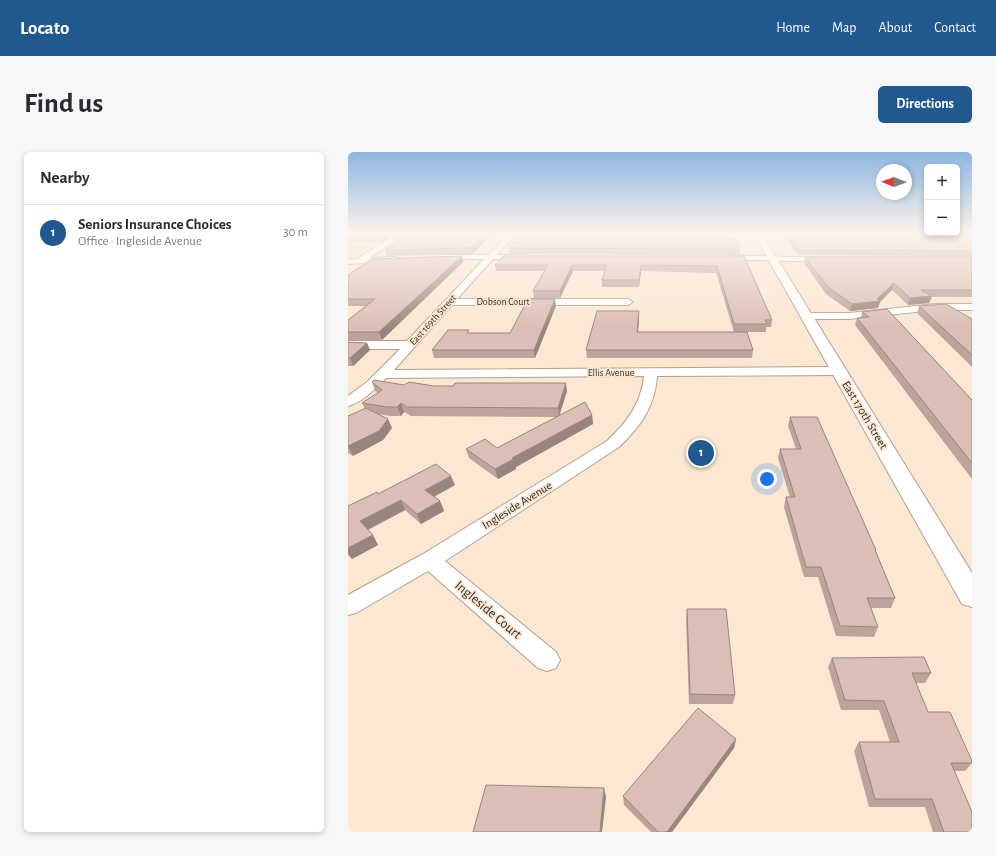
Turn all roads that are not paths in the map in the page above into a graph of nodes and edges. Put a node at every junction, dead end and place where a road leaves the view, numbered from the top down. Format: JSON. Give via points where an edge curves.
{"nodes":[{"id":1,"x":484,"y":266,"type":"edge"},
{"id":2,"x":777,"y":266,"type":"edge"},
{"id":3,"x":449,"y":302,"type":"junction"},
{"id":4,"x":628,"y":302,"type":"dead end"},
{"id":5,"x":972,"y":307,"type":"edge"},
{"id":6,"x":806,"y":316,"type":"junction"},
{"id":7,"x":348,"y":345,"type":"edge"},
{"id":8,"x":410,"y":345,"type":"junction"},
{"id":9,"x":839,"y":371,"type":"junction"},
{"id":10,"x":651,"y":373,"type":"junction"},
{"id":11,"x":383,"y":374,"type":"junction"},
{"id":12,"x":348,"y":402,"type":"edge"},
{"id":13,"x":430,"y":560,"type":"junction"},
{"id":14,"x":972,"y":596,"type":"edge"},
{"id":15,"x":348,"y":606,"type":"edge"},
{"id":16,"x":547,"y":660,"type":"dead end"}],
"edges":[{"from":1,"to":3,"type":"street","name":"East 169th Street"},
{"from":2,"to":6,"type":"street","name":"East 170th Street"},
{"from":3,"to":4,"type":"street","name":"Dobson Court"},
{"from":3,"to":8,"type":"street","name":"East 169th Street"},
{"from":5,"to":6,"type":"street","via":[[935,307],[849,316]]},
{"from":6,"to":9,"type":"street","name":"East 170th Street"},
{"from":7,"to":8,"type":"street"},
{"from":8,"to":11,"type":"street","name":"East 169th Street"},
{"from":9,"to":10,"type":"street","name":"Ellis Avenue"},
{"from":9,"to":14,"type":"street","name":"East 170th Street"},
{"from":10,"to":11,"type":"street","name":"Ellis Avenue"},
{"from":10,"to":13,"type":"street","name":"Ingleside Avenue","via":[[647,402],[632,427],[613,444]]},
{"from":11,"to":12,"type":"street","name":"East 169th Street"},
{"from":13,"to":15,"type":"street","name":"Ingleside Avenue"},
{"from":13,"to":16,"type":"street","name":"Ingleside Court"}]}
